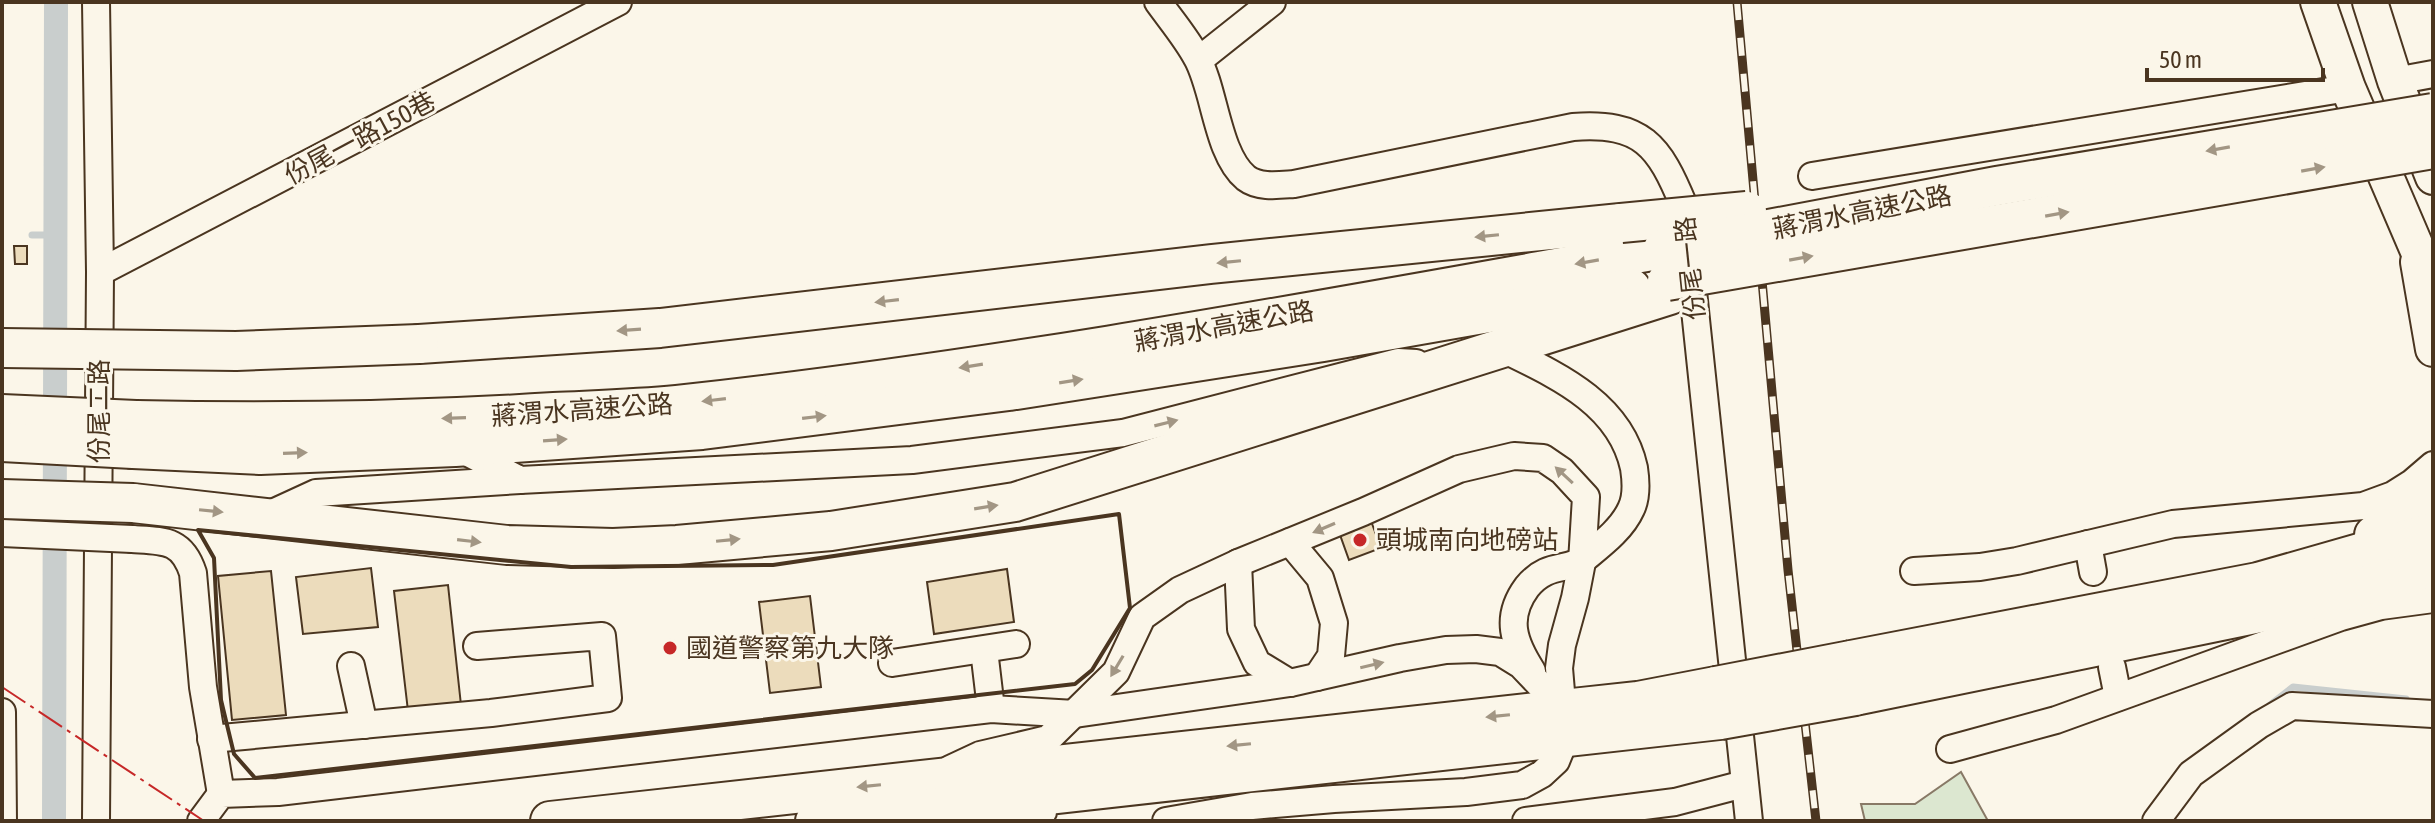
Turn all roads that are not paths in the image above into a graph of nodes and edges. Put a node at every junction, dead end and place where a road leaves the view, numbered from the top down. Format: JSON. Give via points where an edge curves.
{"nodes":[{"id":1,"x":96,"y":2,"type":"edge"},
{"id":2,"x":618,"y":2,"type":"edge"},
{"id":3,"x":1158,"y":2,"type":"edge"},
{"id":4,"x":1272,"y":2,"type":"edge"},
{"id":5,"x":2318,"y":2,"type":"edge"},
{"id":6,"x":2370,"y":2,"type":"edge"},
{"id":7,"x":1199,"y":60,"type":"junction"},
{"id":8,"x":2433,"y":74,"type":"edge"},
{"id":9,"x":2395,"y":81,"type":"junction"},
{"id":10,"x":2348,"y":88,"type":"junction"},
{"id":11,"x":2433,"y":113,"type":"edge"},
{"id":12,"x":2432,"y":166,"type":"edge"},
{"id":13,"x":1812,"y":176,"type":"dead end"},
{"id":14,"x":1997,"y":186,"type":"junction"},
{"id":15,"x":2416,"y":246,"type":"junction"},
{"id":16,"x":100,"y":272,"type":"junction"},
{"id":17,"x":1667,"y":275,"type":"junction"},
{"id":18,"x":2433,"y":286,"type":"edge"},
{"id":19,"x":2,"y":348,"type":"edge"},
{"id":20,"x":1503,"y":349,"type":"junction"},
{"id":21,"x":2433,"y":349,"type":"edge"},
{"id":22,"x":1450,"y":366,"type":"junction"},
{"id":23,"x":2,"y":414,"type":"edge"},
{"id":24,"x":135,"y":434,"type":"junction"},
{"id":25,"x":2,"y":442,"type":"edge"},
{"id":26,"x":455,"y":447,"type":"junction"},
{"id":27,"x":2433,"y":465,"type":"edge"},
{"id":28,"x":520,"y":480,"type":"junction"},
{"id":29,"x":2433,"y":489,"type":"edge"},
{"id":30,"x":2,"y":499,"type":"edge"},
{"id":31,"x":266,"y":516,"type":"junction"},
{"id":32,"x":132,"y":521,"type":"junction"},
{"id":33,"x":2433,"y":532,"type":"edge"},
{"id":34,"x":2,"y":533,"type":"edge"},
{"id":35,"x":1290,"y":542,"type":"junction"},
{"id":36,"x":2088,"y":544,"type":"junction"},
{"id":37,"x":1582,"y":562,"type":"junction"},
{"id":38,"x":1238,"y":563,"type":"junction"},
{"id":39,"x":2433,"y":567,"type":"edge"},
{"id":40,"x":1914,"y":571,"type":"dead end"},
{"id":41,"x":2093,"y":572,"type":"dead end"},
{"id":42,"x":2433,"y":589,"type":"edge"},
{"id":43,"x":2264,"y":597,"type":"junction"},
{"id":44,"x":2433,"y":599,"type":"edge"},
{"id":45,"x":1569,"y":617,"type":"junction"},
{"id":46,"x":1016,"y":644,"type":"dead end"},
{"id":47,"x":477,"y":646,"type":"dead end"},
{"id":48,"x":984,"y":650,"type":"junction"},
{"id":49,"x":1509,"y":651,"type":"junction"},
{"id":50,"x":892,"y":663,"type":"dead end"},
{"id":51,"x":351,"y":666,"type":"dead end"},
{"id":52,"x":2112,"y":667,"type":"dead end"},
{"id":53,"x":1317,"y":677,"type":"junction"},
{"id":54,"x":1290,"y":683,"type":"junction"},
{"id":55,"x":2118,"y":697,"type":"junction"},
{"id":56,"x":991,"y":709,"type":"junction"},
{"id":57,"x":2,"y":712,"type":"edge"},
{"id":58,"x":1075,"y":714,"type":"junction"},
{"id":59,"x":2433,"y":714,"type":"edge"},
{"id":60,"x":1564,"y":724,"type":"junction"},
{"id":61,"x":364,"y":725,"type":"junction"},
{"id":62,"x":211,"y":739,"type":"junction"},
{"id":63,"x":1950,"y":749,"type":"dead end"},
{"id":64,"x":1292,"y":766,"type":"junction"},
{"id":65,"x":928,"y":779,"type":"junction"},
{"id":66,"x":1744,"y":784,"type":"junction"},
{"id":67,"x":221,"y":794,"type":"junction"},
{"id":68,"x":1025,"y":796,"type":"junction"},
{"id":69,"x":3,"y":821,"type":"edge"},
{"id":70,"x":96,"y":821,"type":"edge"},
{"id":71,"x":201,"y":821,"type":"edge"},
{"id":72,"x":550,"y":821,"type":"edge"},
{"id":73,"x":815,"y":821,"type":"edge"},
{"id":74,"x":905,"y":821,"type":"edge"},
{"id":75,"x":995,"y":821,"type":"edge"},
{"id":76,"x":1166,"y":821,"type":"edge"},
{"id":77,"x":1526,"y":821,"type":"edge"},
{"id":78,"x":1749,"y":821,"type":"edge"},
{"id":79,"x":2156,"y":821,"type":"edge"}],
"edges":[{"from":1,"to":16,"type":"street","name":"份尾二路"},
{"from":2,"to":16,"type":"street","name":"份尾一路150巷"},
{"from":3,"to":7,"type":"street","name":"份尾一路"},
{"from":4,"to":7,"type":"street"},
{"from":5,"to":10,"type":"main road"},
{"from":6,"to":9,"type":"main road"},
{"from":7,"to":66,"type":"street","name":"份尾一路","via":[[1234,162],[1245,178],[1257,183],[1294,184],[1573,127],[1627,130],[1655,151],[1684,206]]},
{"from":8,"to":9,"type":"street"},
{"from":9,"to":12,"type":"main road"},
{"from":10,"to":13,"type":"street"},
{"from":10,"to":15,"type":"main road"},
{"from":11,"to":14,"type":"highway","name":"蔣渭水高速公路","one_way":true,"bridge":true},
{"from":17,"to":12,"type":"highway","name":"蔣渭水高速公路","one_way":true,"bridge":true,"via":[[1724,272]]},
{"from":14,"to":17,"type":"highway","name":"蔣渭水高速公路","bridge":true},
{"from":14,"to":19,"type":"highway","one_way":true,"bridge":true,"via":[[1211,264],[660,328],[236,351]]},
{"from":15,"to":18,"type":"main road"},
{"from":15,"to":21,"type":"main road"},
{"from":16,"to":70,"type":"street","name":"份尾二路"},
{"from":17,"to":20,"type":"highway"},
{"from":17,"to":24,"type":"highway","name":"蔣渭水高速公路","one_way":true,"via":[[674,405],[457,418],[238,422]]},
{"from":26,"to":17,"type":"highway","name":"蔣渭水高速公路","one_way":true,"via":[[702,430],[914,404],[1323,342]]},
{"from":20,"to":22,"type":"highway"},
{"from":20,"to":37,"type":"street","via":[[1578,389],[1601,408],[1632,458],[1632,507],[1621,526]]},
{"from":28,"to":22,"type":"street","one_way":true,"via":[[927,458],[1123,433],[1398,362]]},
{"from":31,"to":22,"type":"highway","one_way":true,"via":[[522,546],[677,545],[831,531],[1015,502]]},
{"from":23,"to":24,"type":"highway","name":"蔣渭水高速公路","bridge":true},
{"from":24,"to":25,"type":"highway","name":"蔣渭水高速公路","bridge":true},
{"from":24,"to":26,"type":"highway","name":"蔣渭水高速公路","one_way":true,"via":[[260,455]]},
{"from":26,"to":28,"type":"street"},
{"from":27,"to":36,"type":"street","via":[[2393,495],[2363,506],[2173,524]]},
{"from":28,"to":31,"type":"street","via":[[316,493]]},
{"from":29,"to":43,"type":"highway","via":[[2406,521]]},
{"from":30,"to":32,"type":"highway","bridge":true},
{"from":32,"to":31,"type":"highway","one_way":true},
{"from":32,"to":34,"type":"street","bridge":true},
{"from":32,"to":62,"type":"street","via":[[189,559]]},
{"from":33,"to":43,"type":"highway"},
{"from":37,"to":35,"type":"street","one_way":true,"via":[[1586,497],[1543,458],[1514,456],[1459,469]]},
{"from":35,"to":38,"type":"street"},
{"from":35,"to":53,"type":"street","via":[[1320,578],[1334,623],[1331,656]]},
{"from":36,"to":40,"type":"street","via":[[1980,567]]},
{"from":36,"to":41,"type":"street"},
{"from":37,"to":45,"type":"street"},
{"from":37,"to":49,"type":"street","via":[[1553,568],[1527,588],[1519,601]]},
{"from":38,"to":54,"type":"street","via":[[1241,629],[1257,663]]},
{"from":38,"to":58,"type":"street","one_way":true,"via":[[1180,590],[1142,617],[1116,672]]},
{"from":39,"to":43,"type":"highway"},
{"from":42,"to":43,"type":"highway"},
{"from":43,"to":60,"type":"highway","bridge":true,"via":[[1718,703],[1638,701]]},
{"from":44,"to":55,"type":"street","via":[[2341,617]]},
{"from":45,"to":49,"type":"street","via":[[1543,642]]},
{"from":45,"to":60,"type":"street","via":[[1559,668]]},
{"from":46,"to":48,"type":"street"},
{"from":47,"to":61,"type":"street","via":[[602,636],[608,698]]},
{"from":48,"to":50,"type":"street"},
{"from":48,"to":56,"type":"street"},
{"from":53,"to":49,"type":"street","one_way":true,"via":[[1446,650]]},
{"from":49,"to":60,"type":"street","via":[[1537,680]]},
{"from":51,"to":61,"type":"street"},
{"from":52,"to":55,"type":"street"},
{"from":53,"to":54,"type":"street"},
{"from":54,"to":58,"type":"street"},
{"from":55,"to":63,"type":"street"},
{"from":56,"to":58,"type":"street"},
{"from":56,"to":67,"type":"street","via":[[278,792]]},
{"from":57,"to":69,"type":"street"},
{"from":58,"to":65,"type":"street","via":[[1048,739],[980,755]]},
{"from":59,"to":79,"type":"street","via":[[2292,706],[2191,774]]},
{"from":60,"to":64,"type":"highway"},
{"from":60,"to":65,"type":"highway","one_way":true},
{"from":60,"to":76,"type":"street","via":[[1563,750],[1556,761],[1522,785],[1266,805]]},
{"from":61,"to":62,"type":"street"},
{"from":62,"to":67,"type":"street"},
{"from":64,"to":68,"type":"highway"},
{"from":64,"to":75,"type":"street"},
{"from":65,"to":72,"type":"highway","one_way":true},
{"from":66,"to":77,"type":"street","via":[[1675,802]]},
{"from":66,"to":78,"type":"street","name":"份尾一路"},
{"from":67,"to":71,"type":"street"},
{"from":68,"to":73,"type":"highway"},
{"from":68,"to":74,"type":"highway"}]}
